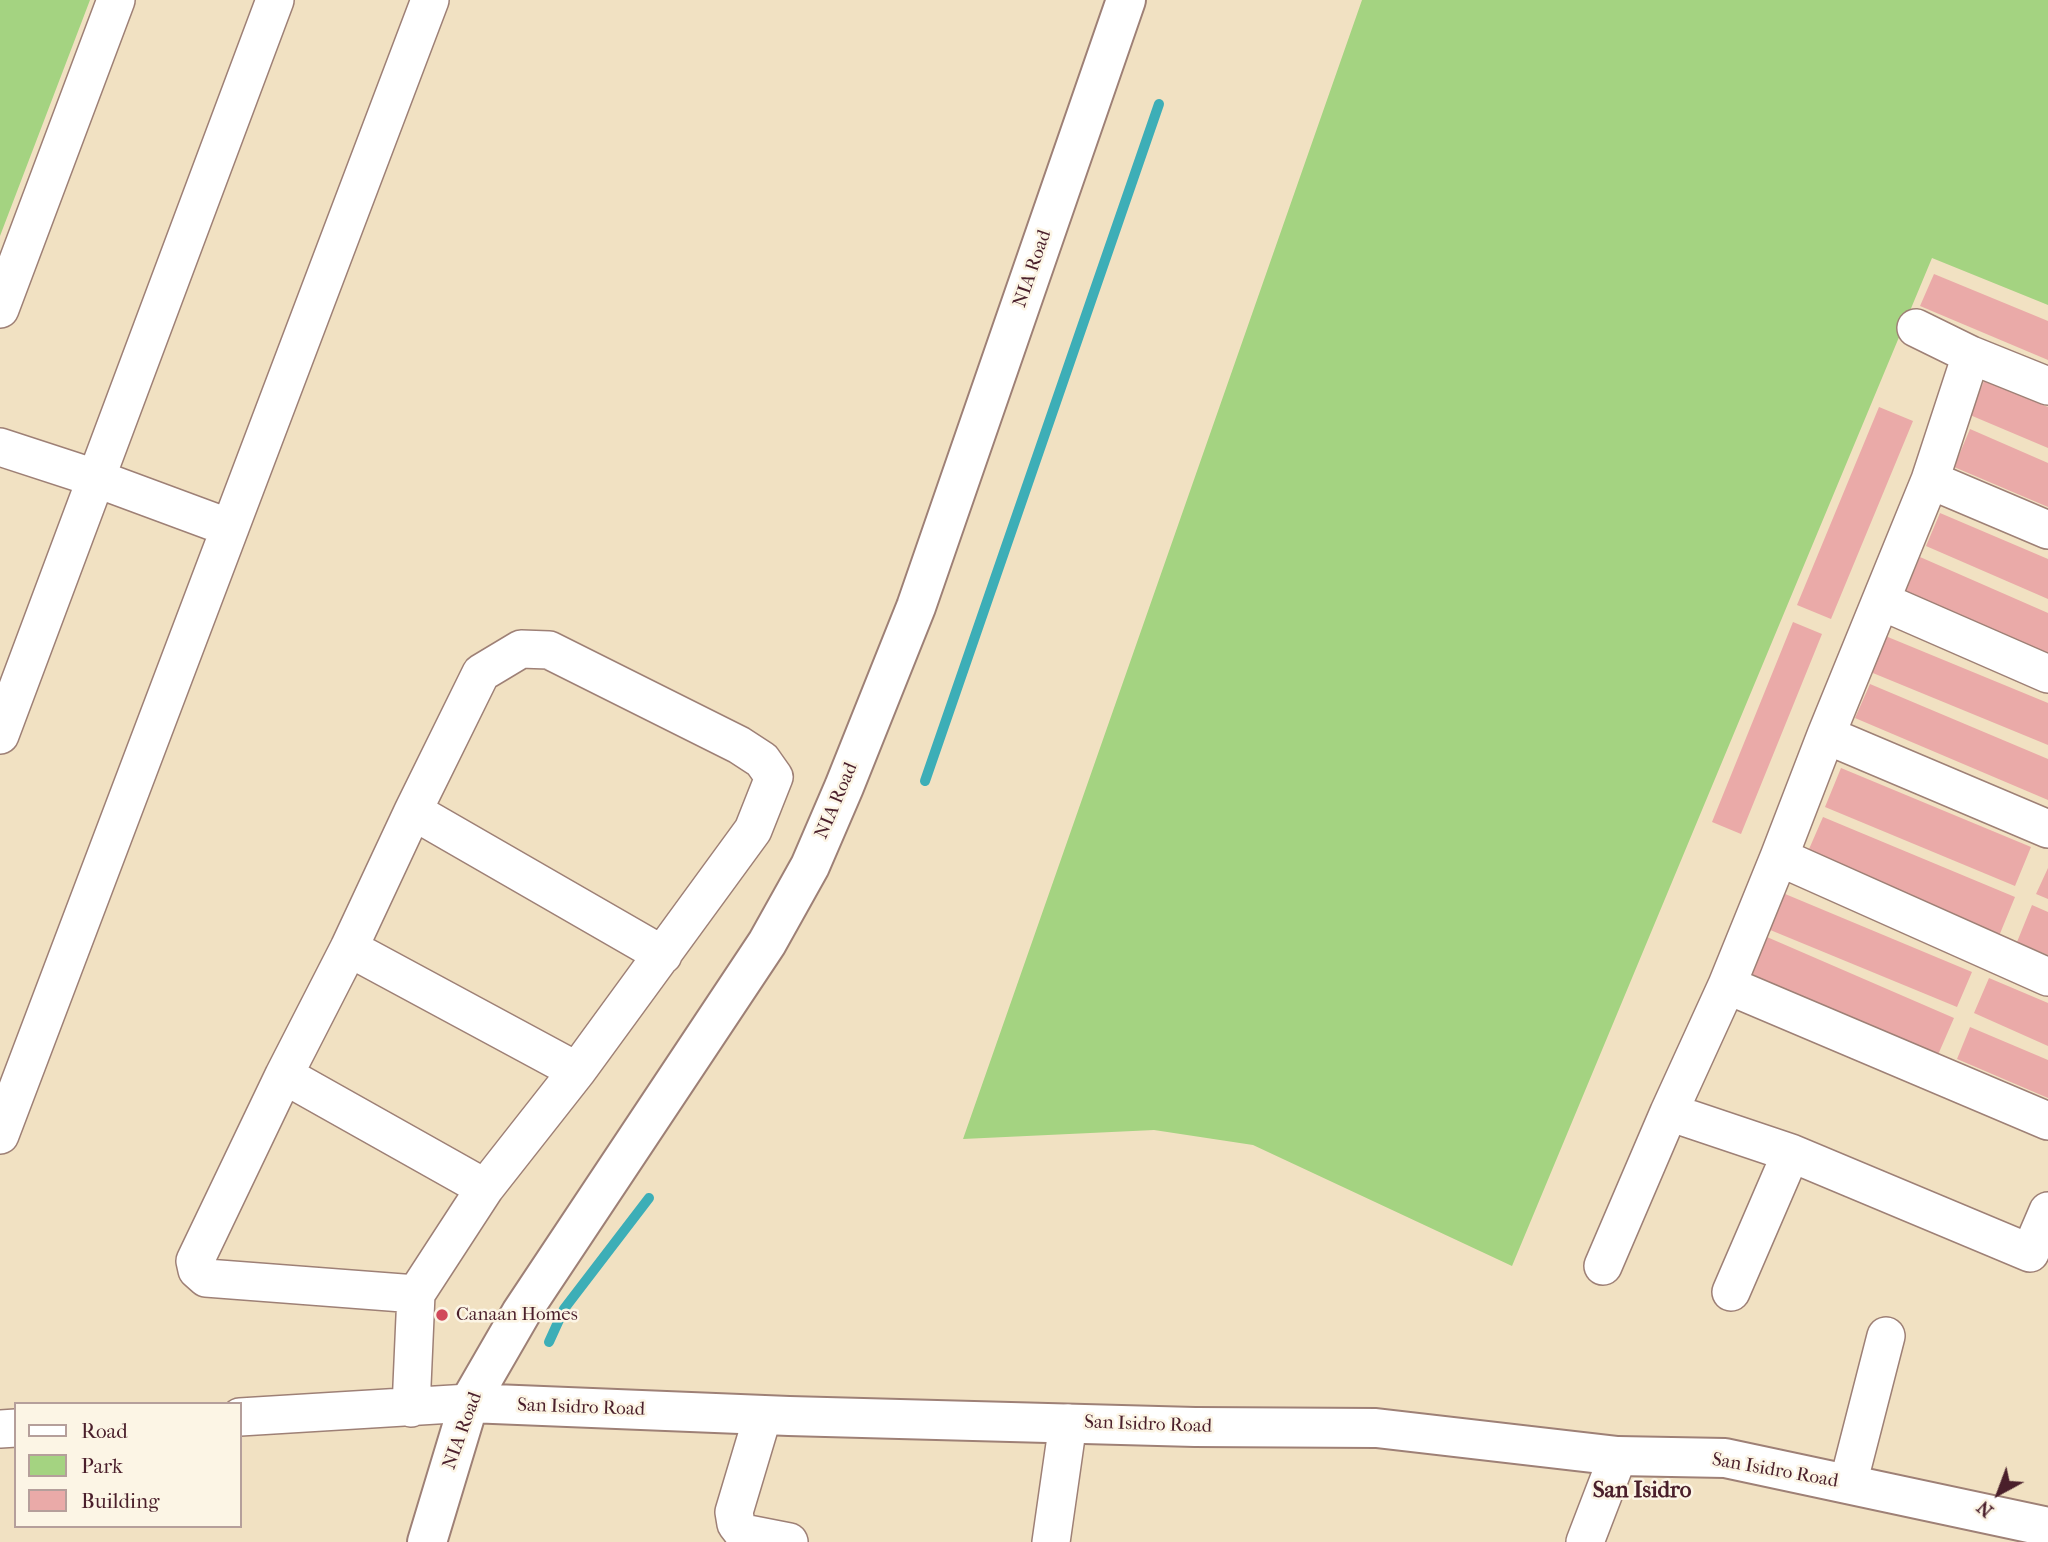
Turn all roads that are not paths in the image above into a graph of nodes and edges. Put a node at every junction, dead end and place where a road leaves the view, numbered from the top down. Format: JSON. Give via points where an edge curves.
{"nodes":[{"id":1,"x":116,"y":0,"type":"edge"},
{"id":2,"x":275,"y":0,"type":"edge"},
{"id":3,"x":430,"y":0,"type":"edge"},
{"id":4,"x":1126,"y":0,"type":"edge"},
{"id":5,"x":0,"y":309,"type":"edge"},
{"id":6,"x":1916,"y":328,"type":"dead end"},
{"id":7,"x":1971,"y":355,"type":"junction"},
{"id":8,"x":2048,"y":386,"type":"edge"},
{"id":9,"x":0,"y":447,"type":"edge"},
{"id":10,"x":95,"y":478,"type":"junction"},
{"id":11,"x":1930,"y":480,"type":"junction"},
{"id":12,"x":230,"y":528,"type":"junction"},
{"id":13,"x":2048,"y":530,"type":"edge"},
{"id":14,"x":1881,"y":601,"type":"junction"},
{"id":15,"x":2048,"y":674,"type":"edge"},
{"id":16,"x":0,"y":735,"type":"edge"},
{"id":17,"x":1826,"y":735,"type":"junction"},
{"id":18,"x":413,"y":811,"type":"junction"},
{"id":19,"x":2048,"y":829,"type":"edge"},
{"id":20,"x":1779,"y":858,"type":"junction"},
{"id":21,"x":349,"y":948,"type":"junction"},
{"id":22,"x":663,"y":955,"type":"junction"},
{"id":23,"x":2048,"y":977,"type":"edge"},
{"id":24,"x":1727,"y":985,"type":"junction"},
{"id":25,"x":577,"y":1071,"type":"junction"},
{"id":26,"x":284,"y":1075,"type":"junction"},
{"id":27,"x":1669,"y":1112,"type":"junction"},
{"id":28,"x":2048,"y":1121,"type":"edge"},
{"id":29,"x":0,"y":1135,"type":"edge"},
{"id":30,"x":1791,"y":1153,"type":"junction"},
{"id":31,"x":485,"y":1188,"type":"junction"},
{"id":32,"x":2048,"y":1211,"type":"edge"},
{"id":33,"x":1603,"y":1266,"type":"dead end"},
{"id":34,"x":1731,"y":1292,"type":"dead end"},
{"id":35,"x":416,"y":1294,"type":"junction"},
{"id":36,"x":1886,"y":1336,"type":"dead end"},
{"id":37,"x":469,"y":1403,"type":"junction"},
{"id":38,"x":411,"y":1408,"type":"junction"},
{"id":39,"x":763,"y":1415,"type":"junction"},
{"id":40,"x":242,"y":1417,"type":"edge"},
{"id":41,"x":1068,"y":1423,"type":"junction"},
{"id":42,"x":1618,"y":1456,"type":"junction"},
{"id":43,"x":1848,"y":1484,"type":"junction"},
{"id":44,"x":2048,"y":1527,"type":"edge"},
{"id":45,"x":427,"y":1542,"type":"edge"},
{"id":46,"x":789,"y":1542,"type":"edge"},
{"id":47,"x":1051,"y":1542,"type":"edge"},
{"id":48,"x":1585,"y":1542,"type":"edge"}],
"edges":[{"from":1,"to":5,"type":"street"},
{"from":2,"to":10,"type":"street"},
{"from":3,"to":12,"type":"street"},
{"from":4,"to":37,"type":"street","name":"NIA Road","via":[[916,607],[810,866],[767,943],[521,1313]]},
{"from":6,"to":7,"type":"street"},
{"from":7,"to":8,"type":"street"},
{"from":7,"to":11,"type":"street"},
{"from":9,"to":10,"type":"street"},
{"from":10,"to":12,"type":"street"},
{"from":10,"to":16,"type":"street"},
{"from":11,"to":13,"type":"street"},
{"from":11,"to":14,"type":"street"},
{"from":12,"to":29,"type":"street"},
{"from":14,"to":15,"type":"street"},
{"from":14,"to":17,"type":"street"},
{"from":17,"to":19,"type":"street"},
{"from":17,"to":20,"type":"street"},
{"from":18,"to":21,"type":"street"},
{"from":18,"to":22,"type":"street"},
{"from":18,"to":22,"type":"street","via":[[481,673],[521,649],[549,650],[739,746],[762,760],[774,777],[753,830]]},
{"from":20,"to":23,"type":"street"},
{"from":20,"to":24,"type":"street"},
{"from":21,"to":25,"type":"street"},
{"from":21,"to":26,"type":"street"},
{"from":22,"to":25,"type":"street"},
{"from":24,"to":27,"type":"street"},
{"from":24,"to":28,"type":"street"},
{"from":25,"to":31,"type":"street"},
{"from":26,"to":31,"type":"street"},
{"from":26,"to":35,"type":"street","via":[[195,1261],[197,1270],[206,1278]]},
{"from":27,"to":30,"type":"street"},
{"from":27,"to":33,"type":"street"},
{"from":30,"to":32,"type":"street","via":[[2030,1253]]},
{"from":30,"to":34,"type":"street"},
{"from":31,"to":35,"type":"street"},
{"from":35,"to":38,"type":"street"},
{"from":36,"to":43,"type":"street"},
{"from":37,"to":38,"type":"street","name":"San Isidro Road"},
{"from":37,"to":39,"type":"street","name":"San Isidro Road"},
{"from":37,"to":45,"type":"street","name":"NIA Road"},
{"from":38,"to":40,"type":"street","name":"San Isidro Road"},
{"from":39,"to":41,"type":"street","name":"San Isidro Road"},
{"from":39,"to":46,"type":"street","via":[[734,1512],[736,1524],[743,1533]]},
{"from":41,"to":42,"type":"street","name":"San Isidro Road","via":[[1376,1428]]},
{"from":41,"to":47,"type":"street"},
{"from":42,"to":43,"type":"street","name":"San Isidro Road","via":[[1725,1458]]},
{"from":42,"to":48,"type":"street"},
{"from":43,"to":44,"type":"street","name":"San Isidro Road"}]}
